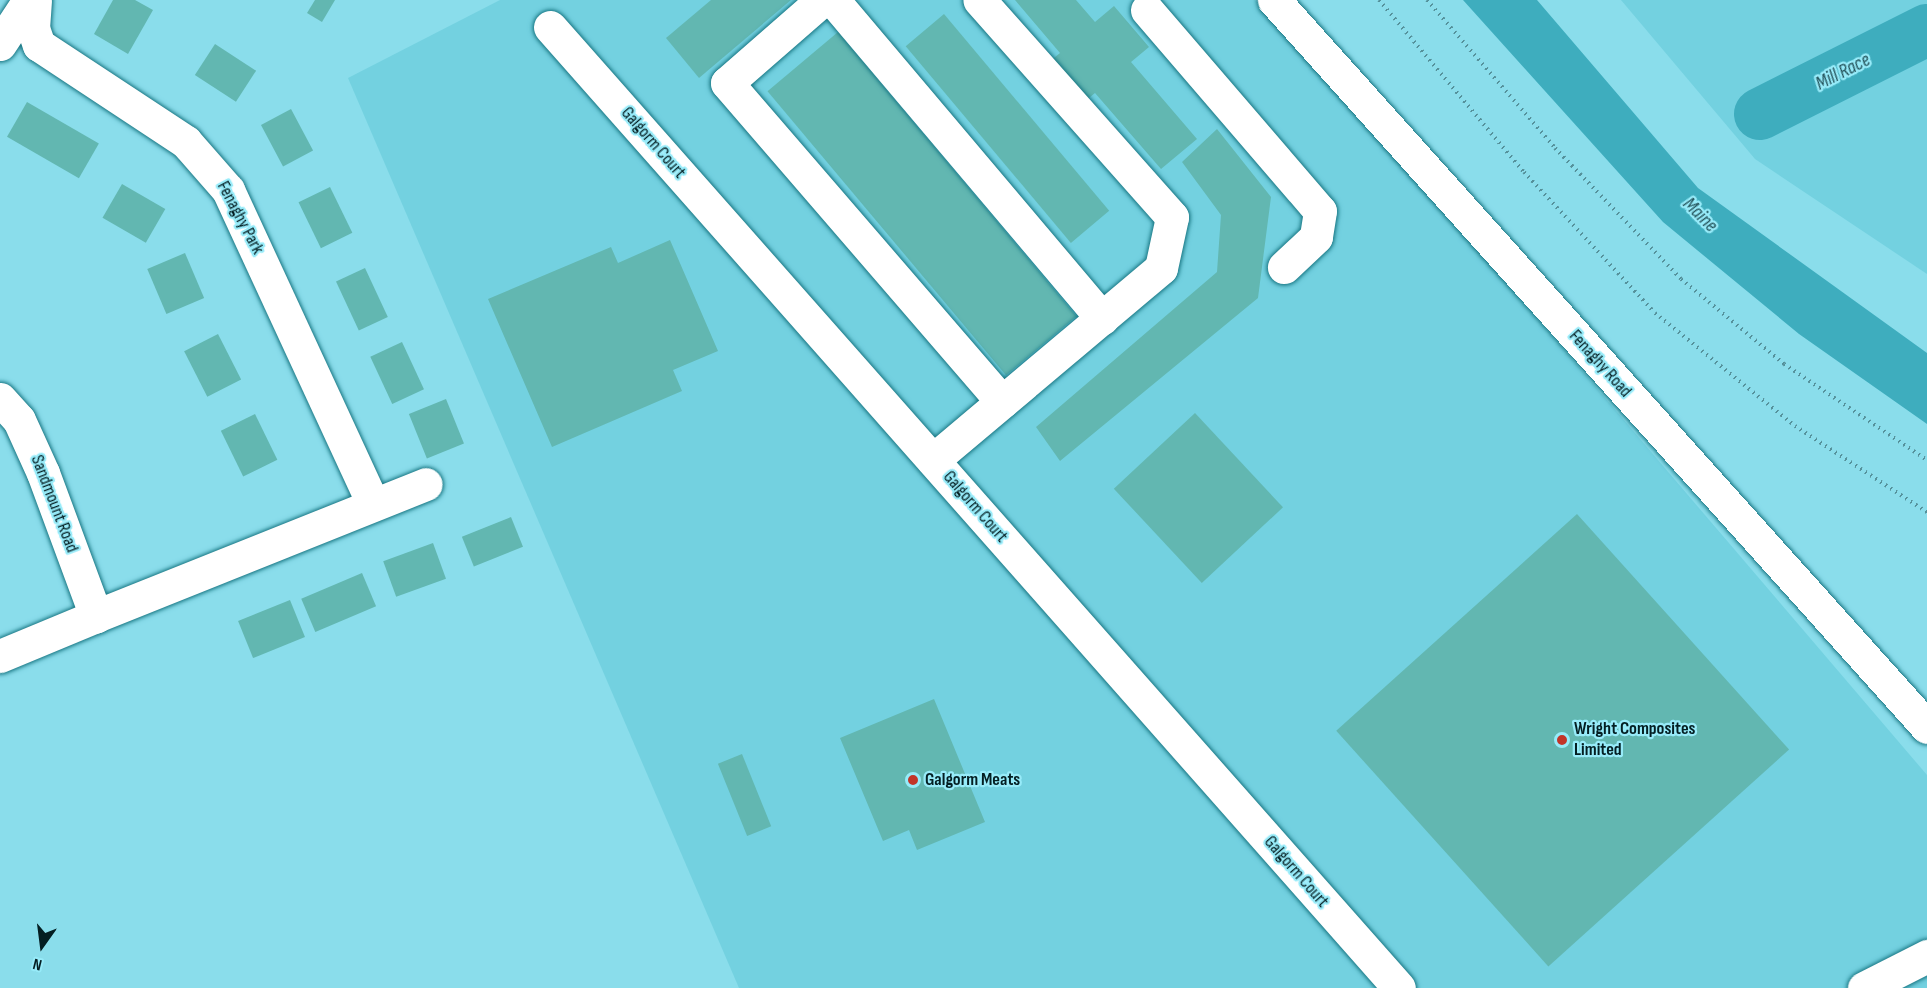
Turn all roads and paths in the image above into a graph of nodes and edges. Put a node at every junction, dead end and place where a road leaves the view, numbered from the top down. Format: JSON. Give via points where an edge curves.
{"nodes":[{"id":1,"x":29,"y":0,"type":"edge"},
{"id":2,"x":35,"y":0,"type":"edge"},
{"id":3,"x":822,"y":0,"type":"edge"},
{"id":4,"x":833,"y":0,"type":"edge"},
{"id":5,"x":979,"y":0,"type":"edge"},
{"id":6,"x":1274,"y":0,"type":"edge"},
{"id":7,"x":1379,"y":0,"type":"edge"},
{"id":8,"x":1427,"y":0,"type":"edge"},
{"id":9,"x":1148,"y":3,"type":"edge"},
{"id":10,"x":550,"y":27,"type":"dead end"},
{"id":11,"x":0,"y":44,"type":"edge"},
{"id":12,"x":1284,"y":267,"type":"dead end"},
{"id":13,"x":1102,"y":318,"type":"junction"},
{"id":14,"x":0,"y":399,"type":"edge"},
{"id":15,"x":1002,"y":402,"type":"junction"},
{"id":16,"x":933,"y":460,"type":"junction"},
{"id":17,"x":1927,"y":460,"type":"edge"},
{"id":18,"x":426,"y":484,"type":"dead end"},
{"id":19,"x":373,"y":504,"type":"junction"},
{"id":20,"x":1927,"y":512,"type":"edge"},
{"id":21,"x":96,"y":616,"type":"junction"},
{"id":22,"x":0,"y":656,"type":"edge"},
{"id":23,"x":1927,"y":726,"type":"edge"},
{"id":24,"x":1927,"y":957,"type":"edge"},
{"id":25,"x":1873,"y":986,"type":"edge"},
{"id":26,"x":1399,"y":988,"type":"edge"}],
"edges":[{"from":1,"to":11,"type":"street"},
{"from":2,"to":19,"type":"street","name":"Fenaghy Park","via":[[33,28],[39,45],[186,142],[228,190]]},
{"from":3,"to":15,"type":"street","via":[[727,83]]},
{"from":4,"to":13,"type":"street"},
{"from":5,"to":13,"type":"street","via":[[1172,217],[1161,268]]},
{"from":6,"to":23,"type":"street","name":"Fenaghy Road"},
{"from":7,"to":20,"type":"path","via":[[1524,172],[1655,313],[1795,426]]},
{"from":8,"to":17,"type":"path","via":[[1555,147],[1681,279],[1784,364]]},
{"from":9,"to":12,"type":"street","via":[[1320,211],[1316,237]]},
{"from":10,"to":16,"type":"street","name":"Galgorm Court"},
{"from":13,"to":15,"type":"street"},
{"from":14,"to":21,"type":"street","name":"Sandmount Road","via":[[19,420],[43,473]]},
{"from":15,"to":16,"type":"street"},
{"from":16,"to":26,"type":"street","name":"Galgorm Court"},
{"from":18,"to":19,"type":"street"},
{"from":19,"to":21,"type":"street"},
{"from":21,"to":22,"type":"street"},
{"from":24,"to":25,"type":"street"}]}
